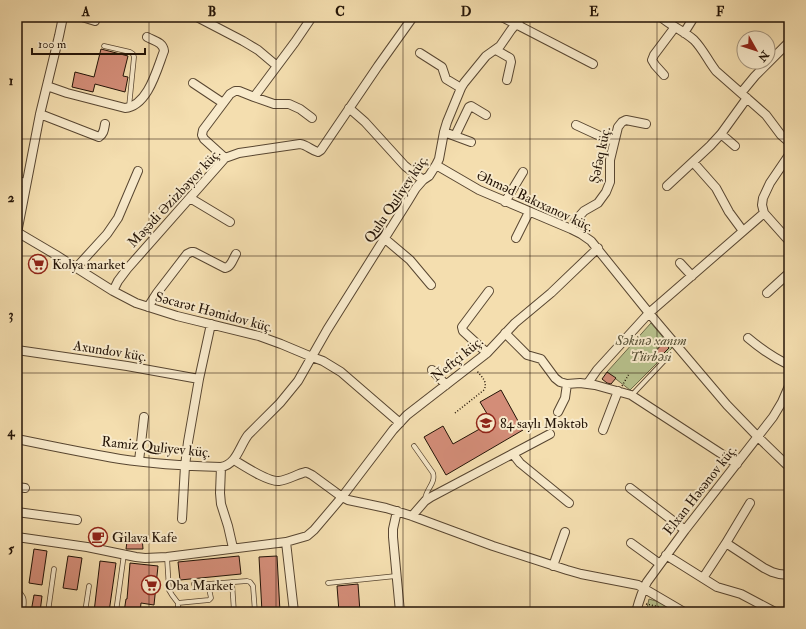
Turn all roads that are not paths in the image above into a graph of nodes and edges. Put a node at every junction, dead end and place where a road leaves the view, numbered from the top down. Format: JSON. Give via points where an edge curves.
{"nodes":[{"id":1,"x":63,"y":17,"type":"edge"},
{"id":2,"x":82,"y":17,"type":"edge"},
{"id":3,"x":197,"y":17,"type":"edge"},
{"id":4,"x":312,"y":17,"type":"edge"},
{"id":5,"x":413,"y":17,"type":"edge"},
{"id":6,"x":502,"y":17,"type":"edge"},
{"id":7,"x":522,"y":17,"type":"edge"},
{"id":8,"x":661,"y":17,"type":"edge"},
{"id":9,"x":694,"y":17,"type":"edge"},
{"id":10,"x":95,"y":21,"type":"dead end"},
{"id":11,"x":516,"y":24,"type":"junction"},
{"id":12,"x":675,"y":27,"type":"junction"},
{"id":13,"x":684,"y":33,"type":"junction"},
{"id":14,"x":147,"y":37,"type":"dead end"},
{"id":15,"x":789,"y":42,"type":"edge"},
{"id":16,"x":104,"y":46,"type":"dead end"},
{"id":17,"x":496,"y":50,"type":"junction"},
{"id":18,"x":420,"y":53,"type":"dead end"},
{"id":19,"x":594,"y":64,"type":"dead end"},
{"id":20,"x":277,"y":66,"type":"junction"},
{"id":21,"x":664,"y":75,"type":"dead end"},
{"id":22,"x":507,"y":80,"type":"dead end"},
{"id":23,"x":193,"y":83,"type":"dead end"},
{"id":24,"x":47,"y":86,"type":"junction"},
{"id":25,"x":460,"y":88,"type":"junction"},
{"id":26,"x":744,"y":96,"type":"junction"},
{"id":27,"x":254,"y":97,"type":"junction"},
{"id":28,"x":223,"y":103,"type":"junction"},
{"id":29,"x":129,"y":108,"type":"junction"},
{"id":30,"x":349,"y":108,"type":"junction"},
{"id":31,"x":40,"y":114,"type":"junction"},
{"id":32,"x":486,"y":115,"type":"dead end"},
{"id":33,"x":312,"y":118,"type":"dead end"},
{"id":34,"x":105,"y":124,"type":"dead end"},
{"id":35,"x":646,"y":124,"type":"dead end"},
{"id":36,"x":576,"y":125,"type":"dead end"},
{"id":37,"x":444,"y":132,"type":"junction"},
{"id":38,"x":721,"y":134,"type":"junction"},
{"id":39,"x":455,"y":136,"type":"junction"},
{"id":40,"x":614,"y":141,"type":"junction"},
{"id":41,"x":471,"y":142,"type":"dead end"},
{"id":42,"x":789,"y":142,"type":"edge"},
{"id":43,"x":735,"y":146,"type":"dead end"},
{"id":44,"x":789,"y":155,"type":"edge"},
{"id":45,"x":225,"y":158,"type":"junction"},
{"id":46,"x":693,"y":162,"type":"junction"},
{"id":47,"x":436,"y":165,"type":"junction"},
{"id":48,"x":138,"y":172,"type":"dead end"},
{"id":49,"x":523,"y":172,"type":"dead end"},
{"id":50,"x":17,"y":180,"type":"edge"},
{"id":51,"x":423,"y":180,"type":"junction"},
{"id":52,"x":26,"y":184,"type":"junction"},
{"id":53,"x":666,"y":186,"type":"dead end"},
{"id":54,"x":190,"y":198,"type":"junction"},
{"id":55,"x":505,"y":202,"type":"junction"},
{"id":56,"x":529,"y":212,"type":"junction"},
{"id":57,"x":764,"y":213,"type":"junction"},
{"id":58,"x":230,"y":222,"type":"dead end"},
{"id":59,"x":571,"y":229,"type":"junction"},
{"id":60,"x":744,"y":231,"type":"junction"},
{"id":61,"x":17,"y":233,"type":"edge"},
{"id":62,"x":384,"y":238,"type":"junction"},
{"id":63,"x":516,"y":238,"type":"dead end"},
{"id":64,"x":789,"y":241,"type":"edge"},
{"id":65,"x":598,"y":248,"type":"junction"},
{"id":66,"x":236,"y":254,"type":"dead end"},
{"id":67,"x":680,"y":263,"type":"dead end"},
{"id":68,"x":76,"y":268,"type":"junction"},
{"id":69,"x":789,"y":273,"type":"edge"},
{"id":70,"x":692,"y":276,"type":"junction"},
{"id":71,"x":431,"y":285,"type":"dead end"},
{"id":72,"x":113,"y":291,"type":"junction"},
{"id":73,"x":489,"y":291,"type":"dead end"},
{"id":74,"x":767,"y":293,"type":"dead end"},
{"id":75,"x":148,"y":308,"type":"junction"},
{"id":76,"x":649,"y":313,"type":"junction"},
{"id":77,"x":211,"y":324,"type":"junction"},
{"id":78,"x":505,"y":333,"type":"junction"},
{"id":79,"x":748,"y":338,"type":"dead end"},
{"id":80,"x":17,"y":350,"type":"edge"},
{"id":81,"x":487,"y":352,"type":"junction"},
{"id":82,"x":312,"y":358,"type":"junction"},
{"id":83,"x":664,"y":361,"type":"dead end"},
{"id":84,"x":789,"y":365,"type":"edge"},
{"id":85,"x":432,"y":370,"type":"dead end"},
{"id":86,"x":199,"y":379,"type":"junction"},
{"id":87,"x":588,"y":383,"type":"junction"},
{"id":88,"x":567,"y":384,"type":"junction"},
{"id":89,"x":446,"y":385,"type":"junction"},
{"id":90,"x":789,"y":386,"type":"edge"},
{"id":91,"x":618,"y":391,"type":"junction"},
{"id":92,"x":631,"y":395,"type":"junction"},
{"id":93,"x":558,"y":412,"type":"dead end"},
{"id":94,"x":144,"y":417,"type":"dead end"},
{"id":95,"x":400,"y":423,"type":"junction"},
{"id":96,"x":603,"y":430,"type":"dead end"},
{"id":97,"x":550,"y":434,"type":"dead end"},
{"id":98,"x":758,"y":437,"type":"junction"},
{"id":99,"x":17,"y":439,"type":"edge"},
{"id":100,"x":414,"y":446,"type":"dead end"},
{"id":101,"x":513,"y":454,"type":"junction"},
{"id":102,"x":234,"y":460,"type":"junction"},
{"id":103,"x":139,"y":461,"type":"junction"},
{"id":104,"x":737,"y":464,"type":"junction"},
{"id":105,"x":185,"y":466,"type":"junction"},
{"id":106,"x":221,"y":467,"type":"junction"},
{"id":107,"x":789,"y":467,"type":"edge"},
{"id":108,"x":630,"y":488,"type":"dead end"},
{"id":109,"x":342,"y":497,"type":"junction"},
{"id":110,"x":425,"y":501,"type":"junction"},
{"id":111,"x":569,"y":503,"type":"dead end"},
{"id":112,"x":750,"y":504,"type":"dead end"},
{"id":113,"x":397,"y":511,"type":"junction"},
{"id":114,"x":17,"y":512,"type":"edge"},
{"id":115,"x":412,"y":516,"type":"junction"},
{"id":116,"x":182,"y":519,"type":"dead end"},
{"id":117,"x":77,"y":520,"type":"dead end"},
{"id":118,"x":685,"y":530,"type":"junction"},
{"id":119,"x":565,"y":532,"type":"dead end"},
{"id":120,"x":17,"y":538,"type":"edge"},
{"id":121,"x":286,"y":542,"type":"junction"},
{"id":122,"x":631,"y":543,"type":"dead end"},
{"id":123,"x":726,"y":543,"type":"junction"},
{"id":124,"x":233,"y":548,"type":"junction"},
{"id":125,"x":124,"y":554,"type":"junction"},
{"id":126,"x":666,"y":555,"type":"junction"},
{"id":127,"x":167,"y":556,"type":"junction"},
{"id":128,"x":660,"y":564,"type":"junction"},
{"id":129,"x":553,"y":566,"type":"junction"},
{"id":130,"x":54,"y":569,"type":"dead end"},
{"id":131,"x":789,"y":575,"type":"edge"},
{"id":132,"x":396,"y":576,"type":"junction"},
{"id":133,"x":703,"y":578,"type":"junction"},
{"id":134,"x":232,"y":582,"type":"junction"},
{"id":135,"x":328,"y":583,"type":"dead end"},
{"id":136,"x":194,"y":584,"type":"dead end"},
{"id":137,"x":208,"y":584,"type":"junction"},
{"id":138,"x":89,"y":586,"type":"dead end"},
{"id":139,"x":644,"y":588,"type":"junction"},
{"id":140,"x":17,"y":590,"type":"edge"},
{"id":141,"x":178,"y":603,"type":"junction"},
{"id":142,"x":23,"y":612,"type":"edge"},
{"id":143,"x":48,"y":612,"type":"edge"},
{"id":144,"x":85,"y":612,"type":"edge"},
{"id":145,"x":116,"y":612,"type":"edge"},
{"id":146,"x":178,"y":612,"type":"edge"},
{"id":147,"x":234,"y":612,"type":"edge"},
{"id":148,"x":256,"y":612,"type":"edge"},
{"id":149,"x":294,"y":612,"type":"edge"},
{"id":150,"x":400,"y":612,"type":"edge"},
{"id":151,"x":636,"y":612,"type":"edge"},
{"id":152,"x":684,"y":612,"type":"edge"},
{"id":153,"x":775,"y":612,"type":"edge"}],
"edges":[{"from":1,"to":24,"type":"street"},
{"from":2,"to":10,"type":"street"},
{"from":3,"to":20,"type":"street","via":[[258,50]]},
{"from":4,"to":20,"type":"street"},
{"from":5,"to":30,"type":"street","name":"Məşədi Əzizbəyov küç."},
{"from":6,"to":11,"type":"street"},
{"from":7,"to":11,"type":"street","name":"Qulu Quliyev küç."},
{"from":8,"to":12,"type":"street"},
{"from":9,"to":13,"type":"street"},
{"from":11,"to":17,"type":"street","name":"Qulu Quliyev küç."},
{"from":11,"to":19,"type":"street"},
{"from":12,"to":13,"type":"street"},
{"from":12,"to":21,"type":"street","via":[[652,60]]},
{"from":13,"to":26,"type":"street","via":[[695,41],[716,71]]},
{"from":14,"to":29,"type":"street","via":[[160,43],[164,51],[145,96]]},
{"from":15,"to":26,"type":"street","via":[[756,76]]},
{"from":16,"to":29,"type":"lane","via":[[133,54]]},
{"from":17,"to":22,"type":"street","via":[[510,58]]},
{"from":17,"to":25,"type":"street","name":"Qulu Quliyev küç.","via":[[486,56]]},
{"from":18,"to":25,"type":"street","via":[[442,67],[446,79]]},
{"from":20,"to":27,"type":"street"},
{"from":23,"to":28,"type":"street"},
{"from":24,"to":29,"type":"street"},
{"from":24,"to":31,"type":"street"},
{"from":25,"to":37,"type":"street","name":"Qulu Quliyev küç."},
{"from":26,"to":38,"type":"street"},
{"from":26,"to":42,"type":"street","via":[[766,115]]},
{"from":27,"to":28,"type":"street","via":[[235,91]]},
{"from":27,"to":33,"type":"street","via":[[274,104],[289,104]]},
{"from":28,"to":45,"type":"street","via":[[202,135]]},
{"from":30,"to":45,"type":"street","name":"Məşədi Əzizbəyov küç.","via":[[318,152],[300,144],[239,153]]},
{"from":30,"to":51,"type":"street","via":[[405,166]]},
{"from":31,"to":34,"type":"street","via":[[99,137],[102,136]]},
{"from":31,"to":52,"type":"street"},
{"from":32,"to":39,"type":"street","via":[[474,107],[469,107]]},
{"from":35,"to":40,"type":"street","name":"Şəfəq küç.","via":[[626,120],[622,122]]},
{"from":36,"to":40,"type":"street"},
{"from":37,"to":39,"type":"street"},
{"from":37,"to":47,"type":"street","name":"Qulu Quliyev küç."},
{"from":38,"to":43,"type":"street"},
{"from":38,"to":46,"type":"street"},
{"from":39,"to":41,"type":"street"},
{"from":40,"to":59,"type":"street","name":"Şəfəq küç.","via":[[609,167],[610,182],[606,192],[598,203],[584,211]]},
{"from":44,"to":57,"type":"street","via":[[765,191],[762,198]]},
{"from":45,"to":54,"type":"street","name":"Məşədi Əzizbəyov küç."},
{"from":46,"to":53,"type":"street"},
{"from":46,"to":60,"type":"street","via":[[716,188],[729,212]]},
{"from":47,"to":51,"type":"street","name":"Qulu Quliyev küç."},
{"from":47,"to":55,"type":"street","name":"Əhməd Bakıxanov küç."},
{"from":48,"to":68,"type":"street","via":[[118,218]]},
{"from":49,"to":55,"type":"street"},
{"from":50,"to":52,"type":"street"},
{"from":51,"to":62,"type":"street","name":"Qulu Quliyev küç."},
{"from":52,"to":61,"type":"street"},
{"from":54,"to":58,"type":"street"},
{"from":54,"to":72,"type":"street","name":"Məşədi Əzizbəyov küç.","via":[[127,269]]},
{"from":55,"to":56,"type":"street","name":"Əhməd Bakıxanov küç."},
{"from":56,"to":59,"type":"street","name":"Əhməd Bakıxanov küç."},
{"from":56,"to":63,"type":"street"},
{"from":57,"to":60,"type":"street"},
{"from":57,"to":64,"type":"street"},
{"from":59,"to":65,"type":"street","name":"Əhməd Bakıxanov küç."},
{"from":60,"to":70,"type":"street"},
{"from":61,"to":68,"type":"street","name":"Səcarət Həmidov küç."},
{"from":62,"to":71,"type":"street","via":[[410,260]]},
{"from":62,"to":82,"type":"street","name":"Qulu Quliyev küç."},
{"from":65,"to":76,"type":"street","name":"Əhməd Bakıxanov küç."},
{"from":65,"to":78,"type":"street","name":"Neftçi küç."},
{"from":66,"to":75,"type":"street","via":[[225,268],[194,252],[187,254]]},
{"from":67,"to":70,"type":"street"},
{"from":68,"to":72,"type":"street","name":"Səcarət Həmidov küç."},
{"from":69,"to":74,"type":"street"},
{"from":70,"to":76,"type":"street"},
{"from":72,"to":75,"type":"street","name":"Səcarət Həmidov küç."},
{"from":73,"to":81,"type":"street","via":[[462,327],[463,331]]},
{"from":75,"to":77,"type":"street","name":"Səcarət Həmidov küç."},
{"from":76,"to":87,"type":"street"},
{"from":76,"to":98,"type":"street","name":"Əhməd Bakıxanov küç."},
{"from":77,"to":82,"type":"street","name":"Səcarət Həmidov küç.","via":[[259,336]]},
{"from":77,"to":86,"type":"street"},
{"from":78,"to":81,"type":"street","name":"Neftçi küç."},
{"from":78,"to":88,"type":"street","via":[[527,355],[541,359],[555,378]]},
{"from":79,"to":84,"type":"street","via":[[764,351]]},
{"from":80,"to":86,"type":"street","name":"Axundov küç."},
{"from":81,"to":89,"type":"street","name":"Neftçi küç."},
{"from":82,"to":95,"type":"street","name":"Səcarət Həmidov küç.","via":[[341,372]]},
{"from":82,"to":102,"type":"street","via":[[295,386],[248,435]]},
{"from":83,"to":92,"type":"lane"},
{"from":85,"to":89,"type":"street"},
{"from":86,"to":105,"type":"street"},
{"from":87,"to":88,"type":"street"},
{"from":87,"to":91,"type":"street"},
{"from":88,"to":93,"type":"street"},
{"from":89,"to":95,"type":"street","name":"Neftçi küç."},
{"from":90,"to":98,"type":"street","name":"Elxan Həsənov küç.","via":[[773,417]]},
{"from":91,"to":92,"type":"street"},
{"from":91,"to":96,"type":"street"},
{"from":92,"to":104,"type":"street"},
{"from":94,"to":103,"type":"street"},
{"from":95,"to":109,"type":"street","name":"Neftçi küç."},
{"from":97,"to":101,"type":"street"},
{"from":98,"to":104,"type":"street","name":"Elxan Həsənov küç."},
{"from":98,"to":107,"type":"street","name":"Əhməd Bakıxanov küç."},
{"from":99,"to":103,"type":"street","name":"Ramiz Quliyev küç."},
{"from":100,"to":110,"type":"lane","via":[[434,477]]},
{"from":101,"to":110,"type":"street"},
{"from":101,"to":111,"type":"street","via":[[520,463]]},
{"from":102,"to":106,"type":"street","name":"Ramiz Quliyev küç."},
{"from":102,"to":109,"type":"street","via":[[275,481],[306,472]]},
{"from":103,"to":105,"type":"street","name":"Ramiz Quliyev küç."},
{"from":104,"to":118,"type":"street","name":"Elxan Həsənov küç."},
{"from":105,"to":106,"type":"street","name":"Ramiz Quliyev küç."},
{"from":105,"to":116,"type":"street"},
{"from":106,"to":124,"type":"street","via":[[221,504]]},
{"from":108,"to":118,"type":"street"},
{"from":109,"to":113,"type":"street"},
{"from":109,"to":121,"type":"street","name":"Neftçi küç.","via":[[307,536]]},
{"from":110,"to":115,"type":"street"},
{"from":112,"to":123,"type":"street"},
{"from":113,"to":115,"type":"street"},
{"from":113,"to":132,"type":"street","via":[[393,529]]},
{"from":114,"to":117,"type":"street"},
{"from":115,"to":129,"type":"street"},
{"from":118,"to":126,"type":"street","name":"Elxan Həsənov küç."},
{"from":119,"to":129,"type":"street"},
{"from":120,"to":125,"type":"street","name":"Neftçi küç."},
{"from":121,"to":124,"type":"street","name":"Neftçi küç."},
{"from":121,"to":149,"type":"street"},
{"from":122,"to":128,"type":"street"},
{"from":123,"to":131,"type":"street","via":[[764,568]]},
{"from":123,"to":133,"type":"street"},
{"from":124,"to":127,"type":"street","name":"Neftçi küç."},
{"from":125,"to":127,"type":"street","name":"Neftçi küç.","via":[[145,558]]},
{"from":125,"to":145,"type":"lane"},
{"from":126,"to":128,"type":"street","name":"Elxan Həsənov küç."},
{"from":126,"to":133,"type":"street"},
{"from":127,"to":141,"type":"lane","via":[[169,590]]},
{"from":128,"to":139,"type":"street","name":"Elxan Həsənov küç."},
{"from":129,"to":139,"type":"street"},
{"from":130,"to":143,"type":"lane"},
{"from":132,"to":135,"type":"lane"},
{"from":132,"to":150,"type":"street"},
{"from":133,"to":153,"type":"street","via":[[717,587],[741,594]]},
{"from":134,"to":137,"type":"lane"},
{"from":134,"to":147,"type":"lane"},
{"from":134,"to":148,"type":"lane","via":[[250,582],[253,586]]},
{"from":136,"to":137,"type":"lane"},
{"from":137,"to":141,"type":"lane","via":[[210,600]]},
{"from":138,"to":144,"type":"lane"},
{"from":139,"to":151,"type":"street","name":"Elxan Həsənov küç."},
{"from":139,"to":152,"type":"street"},
{"from":140,"to":142,"type":"lane","via":[[23,596]]},
{"from":141,"to":146,"type":"lane"}]}
